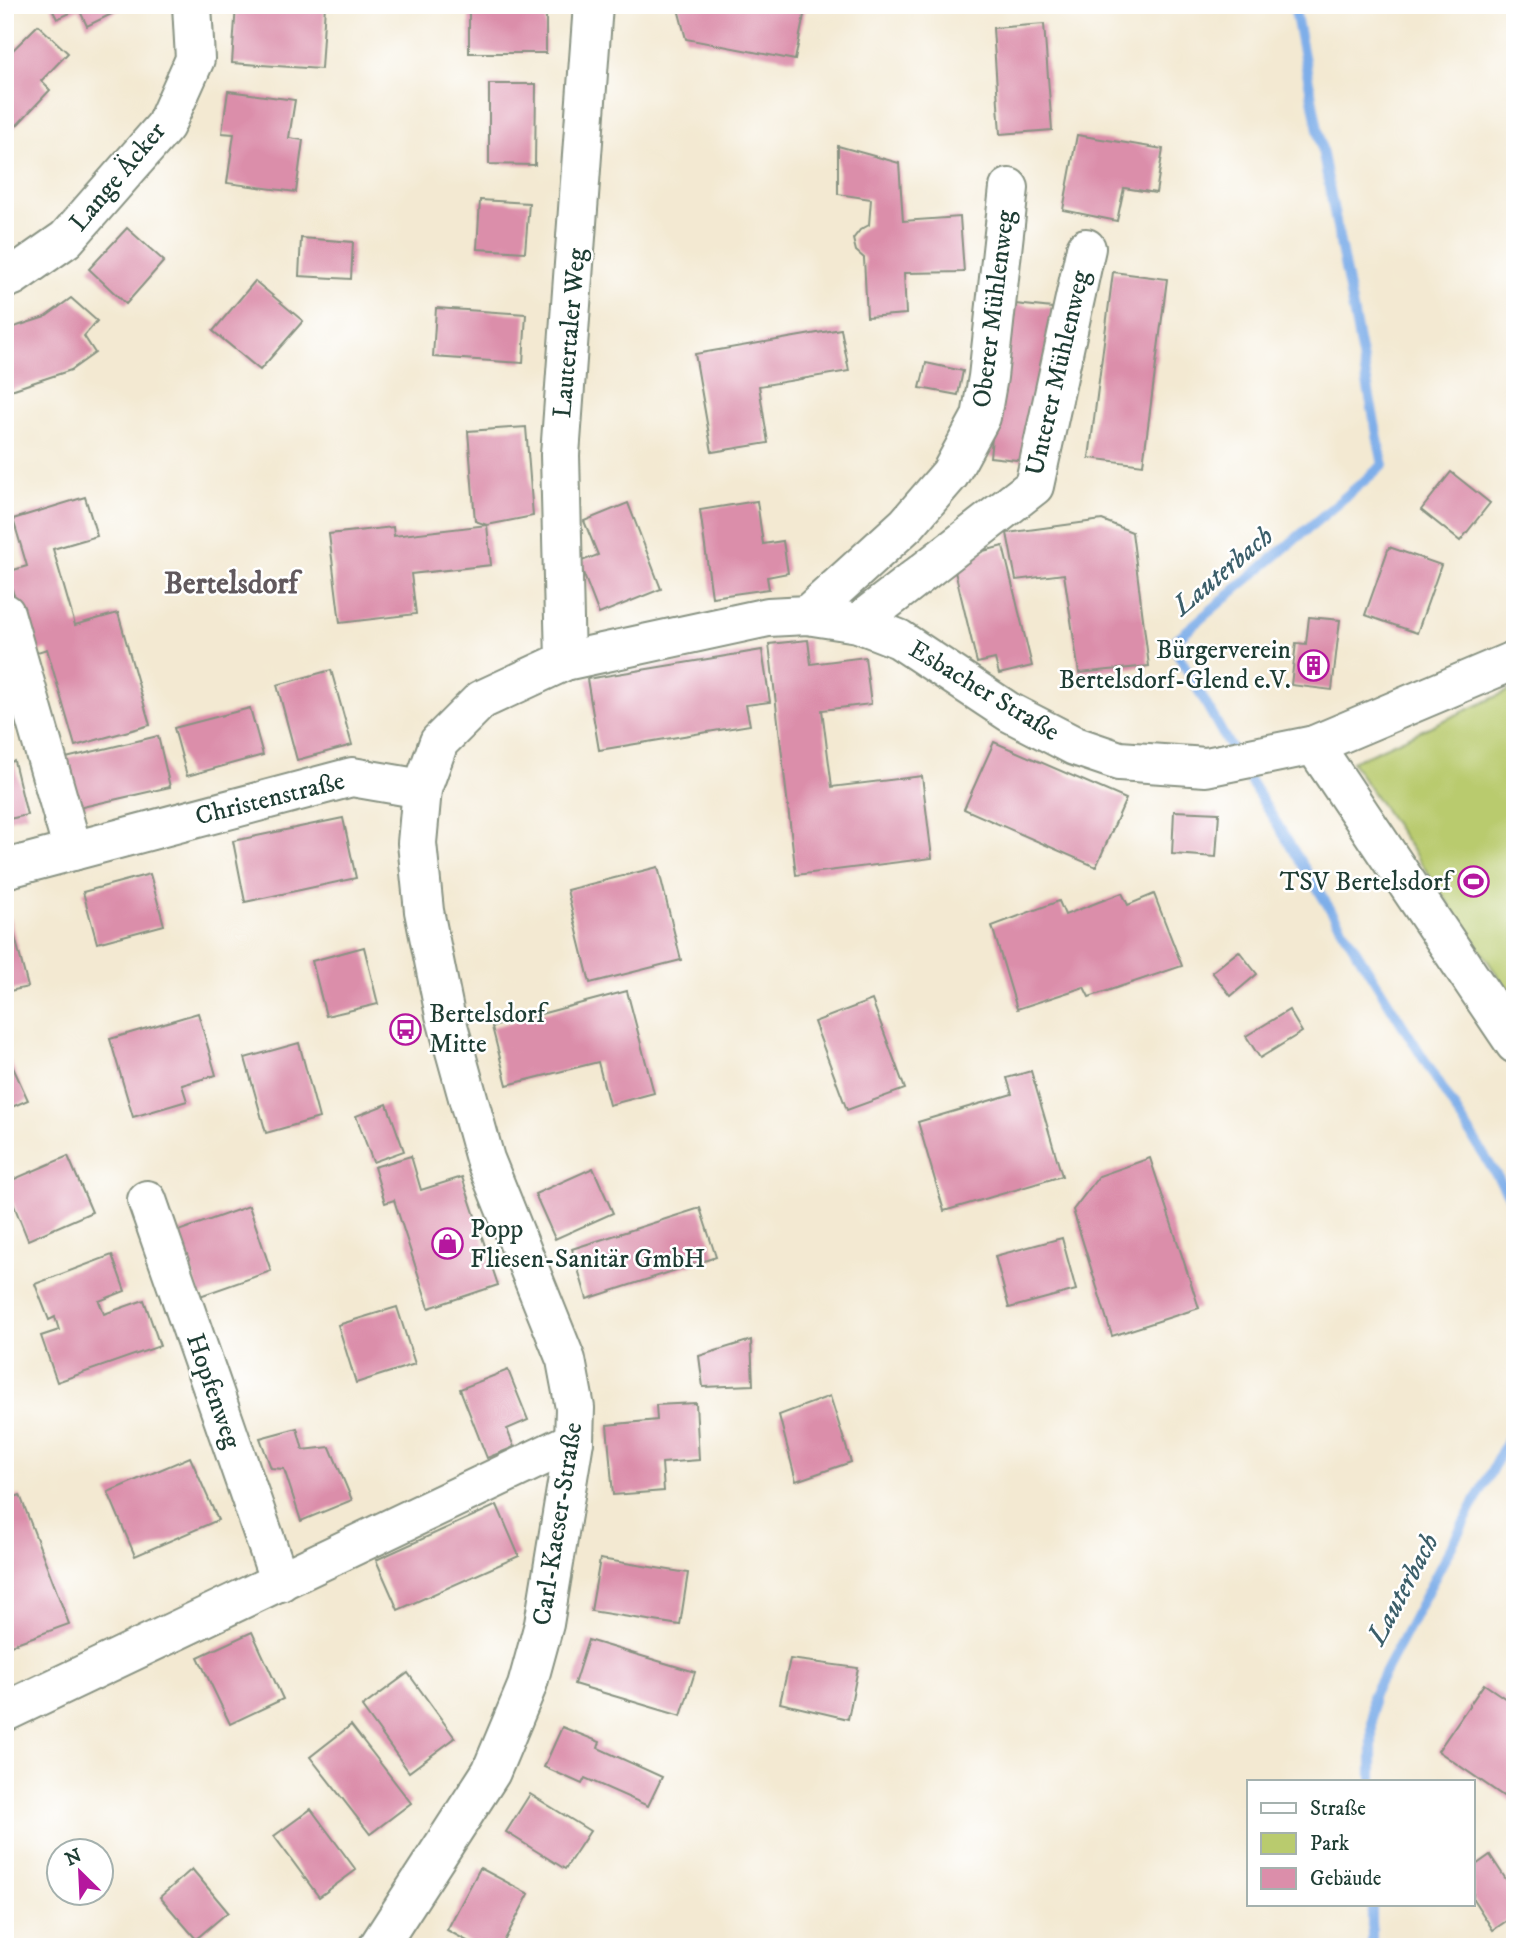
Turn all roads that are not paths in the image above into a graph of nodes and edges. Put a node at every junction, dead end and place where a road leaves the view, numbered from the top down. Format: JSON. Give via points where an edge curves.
{"nodes":[{"id":1,"x":192,"y":5,"type":"edge"},
{"id":2,"x":593,"y":5,"type":"edge"},
{"id":3,"x":1009,"y":188,"type":"dead end"},
{"id":4,"x":1086,"y":248,"type":"dead end"},
{"id":5,"x":5,"y":279,"type":"edge"},
{"id":6,"x":5,"y":613,"type":"edge"},
{"id":7,"x":807,"y":615,"type":"junction"},
{"id":8,"x":858,"y":623,"type":"junction"},
{"id":9,"x":1515,"y":660,"type":"edge"},
{"id":10,"x":565,"y":661,"type":"junction"},
{"id":11,"x":1314,"y":746,"type":"junction"},
{"id":12,"x":422,"y":789,"type":"junction"},
{"id":13,"x":73,"y":851,"type":"junction"},
{"id":14,"x":5,"y":869,"type":"edge"},
{"id":15,"x":1515,"y":1044,"type":"edge"},
{"id":16,"x":147,"y":1200,"type":"dead end"},
{"id":17,"x":574,"y":1441,"type":"junction"},
{"id":18,"x":280,"y":1582,"type":"junction"},
{"id":19,"x":5,"y":1712,"type":"edge"},
{"id":20,"x":378,"y":1947,"type":"edge"}],
"edges":[{"from":1,"to":5,"type":"street","name":"Lange Äcker","via":[[195,59],[165,126],[66,239]]},
{"from":2,"to":10,"type":"street","name":"Lautertaler Weg","via":[[561,455]]},
{"from":3,"to":7,"type":"street","name":"Oberer Mühlenweg","via":[[981,417],[950,474],[907,524]]},
{"from":4,"to":8,"type":"street","name":"Unterer Mühlenweg","via":[[1034,486]]},
{"from":6,"to":13,"type":"street"},
{"from":7,"to":8,"type":"street","name":"Esbacher Straße"},
{"from":7,"to":10,"type":"street","name":"Esbacher Straße","via":[[768,617]]},
{"from":8,"to":11,"type":"street","name":"Esbacher Straße","via":[[899,639],[1009,712],[1075,746],[1119,761],[1206,767]]},
{"from":9,"to":11,"type":"street","name":"Esbacher Straße"},
{"from":10,"to":12,"type":"street","via":[[481,700],[439,742]]},
{"from":11,"to":15,"type":"street"},
{"from":12,"to":13,"type":"street","name":"Christenstraße","via":[[352,777]]},
{"from":12,"to":17,"type":"street","name":"Carl-Kaeser-Straße","via":[[417,843],[424,911],[445,1015],[485,1158],[566,1360],[575,1408]]},
{"from":13,"to":14,"type":"street","name":"Christenstraße"},
{"from":16,"to":18,"type":"street","name":"Hopfenweg"},
{"from":17,"to":18,"type":"street"},
{"from":17,"to":20,"type":"street","name":"Carl-Kaeser-Straße","via":[[544,1624],[527,1686],[491,1772]]},
{"from":18,"to":19,"type":"street"}]}
